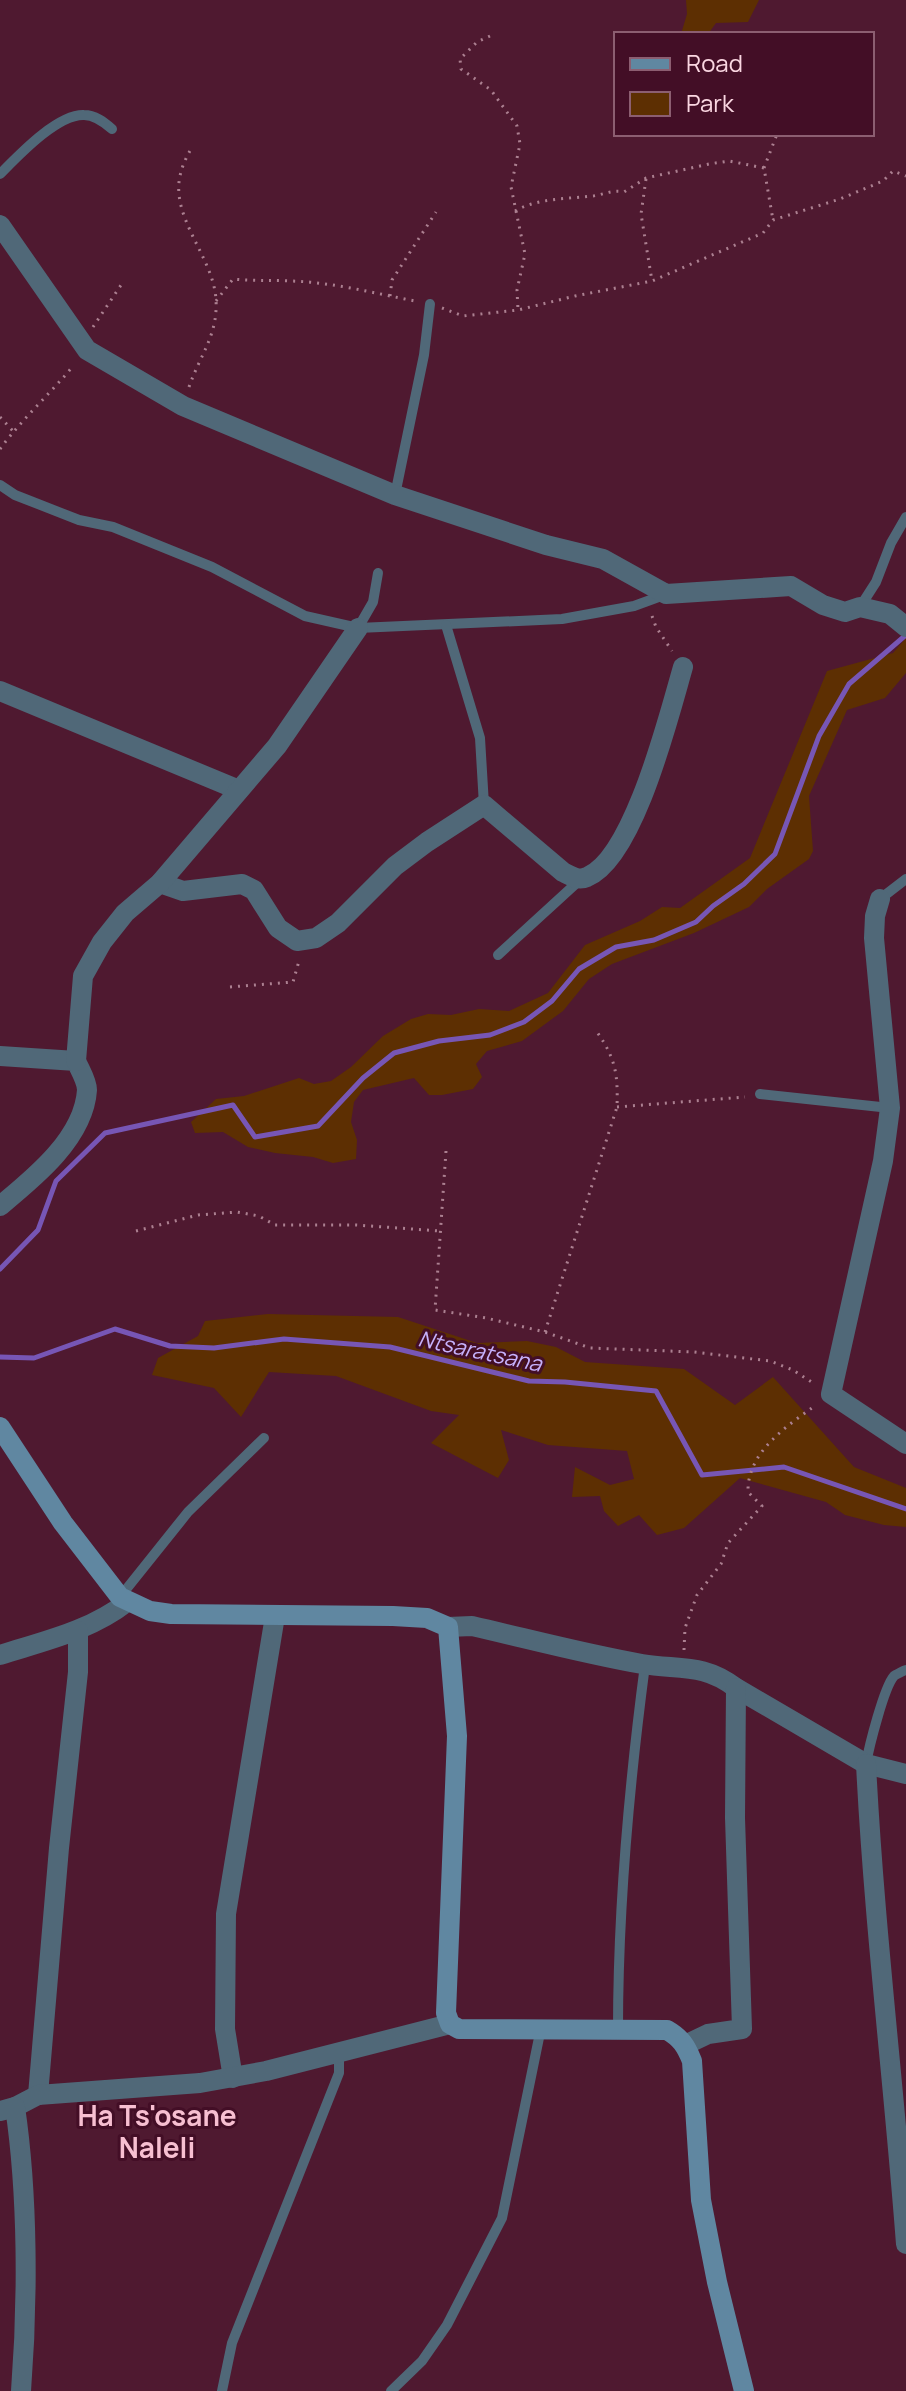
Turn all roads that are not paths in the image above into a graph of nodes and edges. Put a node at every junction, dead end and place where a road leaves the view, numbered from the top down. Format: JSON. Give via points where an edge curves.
{"nodes":[{"id":1,"x":112,"y":129,"type":"dead end"},
{"id":2,"x":0,"y":174,"type":"edge"},
{"id":3,"x":0,"y":225,"type":"edge"},
{"id":4,"x":430,"y":304,"type":"road end"},
{"id":5,"x":0,"y":485,"type":"edge"},
{"id":6,"x":395,"y":495,"type":"junction"},
{"id":7,"x":906,"y":517,"type":"edge"},
{"id":8,"x":378,"y":573,"type":"dead end"},
{"id":9,"x":656,"y":598,"type":"junction"},
{"id":10,"x":860,"y":607,"type":"junction"},
{"id":11,"x":446,"y":625,"type":"junction"},
{"id":12,"x":906,"y":627,"type":"edge"},
{"id":13,"x":358,"y":628,"type":"junction"},
{"id":14,"x":683,"y":667,"type":"road end"},
{"id":15,"x":0,"y":691,"type":"edge"},
{"id":16,"x":239,"y":790,"type":"junction"},
{"id":17,"x":484,"y":805,"type":"junction"},
{"id":18,"x":582,"y":878,"type":"junction"},
{"id":19,"x":906,"y":879,"type":"edge"},
{"id":20,"x":160,"y":883,"type":"junction"},
{"id":21,"x":880,"y":899,"type":"joint"},
{"id":22,"x":498,"y":955,"type":"dead end"},
{"id":23,"x":0,"y":1056,"type":"edge"},
{"id":24,"x":76,"y":1061,"type":"junction"},
{"id":25,"x":760,"y":1094,"type":"road end"},
{"id":26,"x":890,"y":1108,"type":"junction"},
{"id":27,"x":0,"y":1206,"type":"edge"},
{"id":28,"x":0,"y":1427,"type":"edge"},
{"id":29,"x":264,"y":1438,"type":"dead end"},
{"id":30,"x":906,"y":1444,"type":"edge"},
{"id":31,"x":124,"y":1600,"type":"junction"},
{"id":32,"x":275,"y":1616,"type":"junction"},
{"id":33,"x":448,"y":1627,"type":"junction"},
{"id":34,"x":78,"y":1631,"type":"junction"},
{"id":35,"x":0,"y":1655,"type":"edge"},
{"id":36,"x":645,"y":1665,"type":"junction"},
{"id":37,"x":906,"y":1670,"type":"edge"},
{"id":38,"x":736,"y":1688,"type":"junction"},
{"id":39,"x":866,"y":1764,"type":"junction"},
{"id":40,"x":906,"y":1774,"type":"edge"},
{"id":41,"x":450,"y":2024,"type":"junction"},
{"id":42,"x":541,"y":2028,"type":"junction"},
{"id":43,"x":618,"y":2029,"type":"junction"},
{"id":44,"x":685,"y":2045,"type":"junction"},
{"id":45,"x":339,"y":2052,"type":"junction"},
{"id":46,"x":233,"y":2078,"type":"junction"},
{"id":47,"x":38,"y":2095,"type":"junction"},
{"id":48,"x":7,"y":2109,"type":"edge"},
{"id":49,"x":906,"y":2244,"type":"edge"},
{"id":50,"x":21,"y":2391,"type":"edge"},
{"id":51,"x":222,"y":2391,"type":"edge"},
{"id":52,"x":391,"y":2391,"type":"edge"},
{"id":53,"x":744,"y":2391,"type":"edge"}],
"edges":[{"from":1,"to":2,"type":"lane","via":[[81,114],[45,131]]},
{"from":3,"to":6,"type":"street","via":[[83,345],[183,406]]},
{"from":4,"to":6,"type":"lane"},
{"from":5,"to":13,"type":"lane","via":[[79,520],[113,527],[212,567],[305,616]]},
{"from":6,"to":9,"type":"street","via":[[603,559]]},
{"from":7,"to":10,"type":"lane"},
{"from":8,"to":13,"type":"lane","via":[[373,602]]},
{"from":9,"to":10,"type":"street","via":[[791,586],[845,612]]},
{"from":9,"to":11,"type":"lane","via":[[562,619]]},
{"from":10,"to":12,"type":"street","via":[[890,614]]},
{"from":11,"to":13,"type":"lane"},
{"from":11,"to":17,"type":"lane","via":[[480,738]]},
{"from":13,"to":16,"type":"street","via":[[277,746]]},
{"from":14,"to":18,"type":"street","via":[[634,818],[607,861]]},
{"from":15,"to":16,"type":"street"},
{"from":16,"to":20,"type":"street"},
{"from":17,"to":18,"type":"street","via":[[563,872]]},
{"from":17,"to":20,"type":"street","via":[[395,866],[316,938],[297,941],[278,928],[254,890],[242,884],[183,891]]},
{"from":18,"to":22,"type":"lane"},
{"from":19,"to":21,"type":"lane"},
{"from":20,"to":24,"type":"street","via":[[125,913],[83,976]]},
{"from":21,"to":26,"type":"street","via":[[874,938]]},
{"from":23,"to":24,"type":"street"},
{"from":24,"to":27,"type":"street","via":[[87,1087],[81,1121],[40,1174]]},
{"from":25,"to":26,"type":"lane"},
{"from":26,"to":30,"type":"street","via":[[831,1394]]},
{"from":28,"to":31,"type":"street","via":[[63,1523]]},
{"from":29,"to":31,"type":"lane","via":[[188,1512]]},
{"from":31,"to":32,"type":"street","via":[[171,1614]]},
{"from":31,"to":34,"type":"street","via":[[112,1614]]},
{"from":32,"to":33,"type":"street","via":[[427,1618]]},
{"from":32,"to":46,"type":"street","via":[[226,1914],[225,2029]]},
{"from":33,"to":36,"type":"street","via":[[472,1626]]},
{"from":33,"to":41,"type":"street","via":[[457,1736],[446,2013]]},
{"from":34,"to":35,"type":"street"},
{"from":34,"to":47,"type":"street"},
{"from":36,"to":38,"type":"street","via":[[683,1666],[719,1675]]},
{"from":36,"to":43,"type":"lane","via":[[629,1785]]},
{"from":37,"to":39,"type":"lane","via":[[895,1675],[889,1687]]},
{"from":38,"to":39,"type":"street"},
{"from":38,"to":44,"type":"street","via":[[742,2029],[708,2034]]},
{"from":39,"to":40,"type":"street"},
{"from":39,"to":49,"type":"street"},
{"from":41,"to":42,"type":"street","via":[[459,2029]]},
{"from":41,"to":45,"type":"street"},
{"from":42,"to":43,"type":"street"},
{"from":42,"to":52,"type":"lane","via":[[502,2218],[447,2325],[422,2361]]},
{"from":43,"to":44,"type":"street","via":[[667,2030]]},
{"from":44,"to":53,"type":"street","via":[[692,2061],[701,2200]]},
{"from":45,"to":46,"type":"street"},
{"from":45,"to":51,"type":"lane","via":[[339,2073],[232,2343]]},
{"from":46,"to":47,"type":"street"},
{"from":47,"to":48,"type":"street"},
{"from":48,"to":50,"type":"street","via":[[19,2133],[25,2261]]}]}
